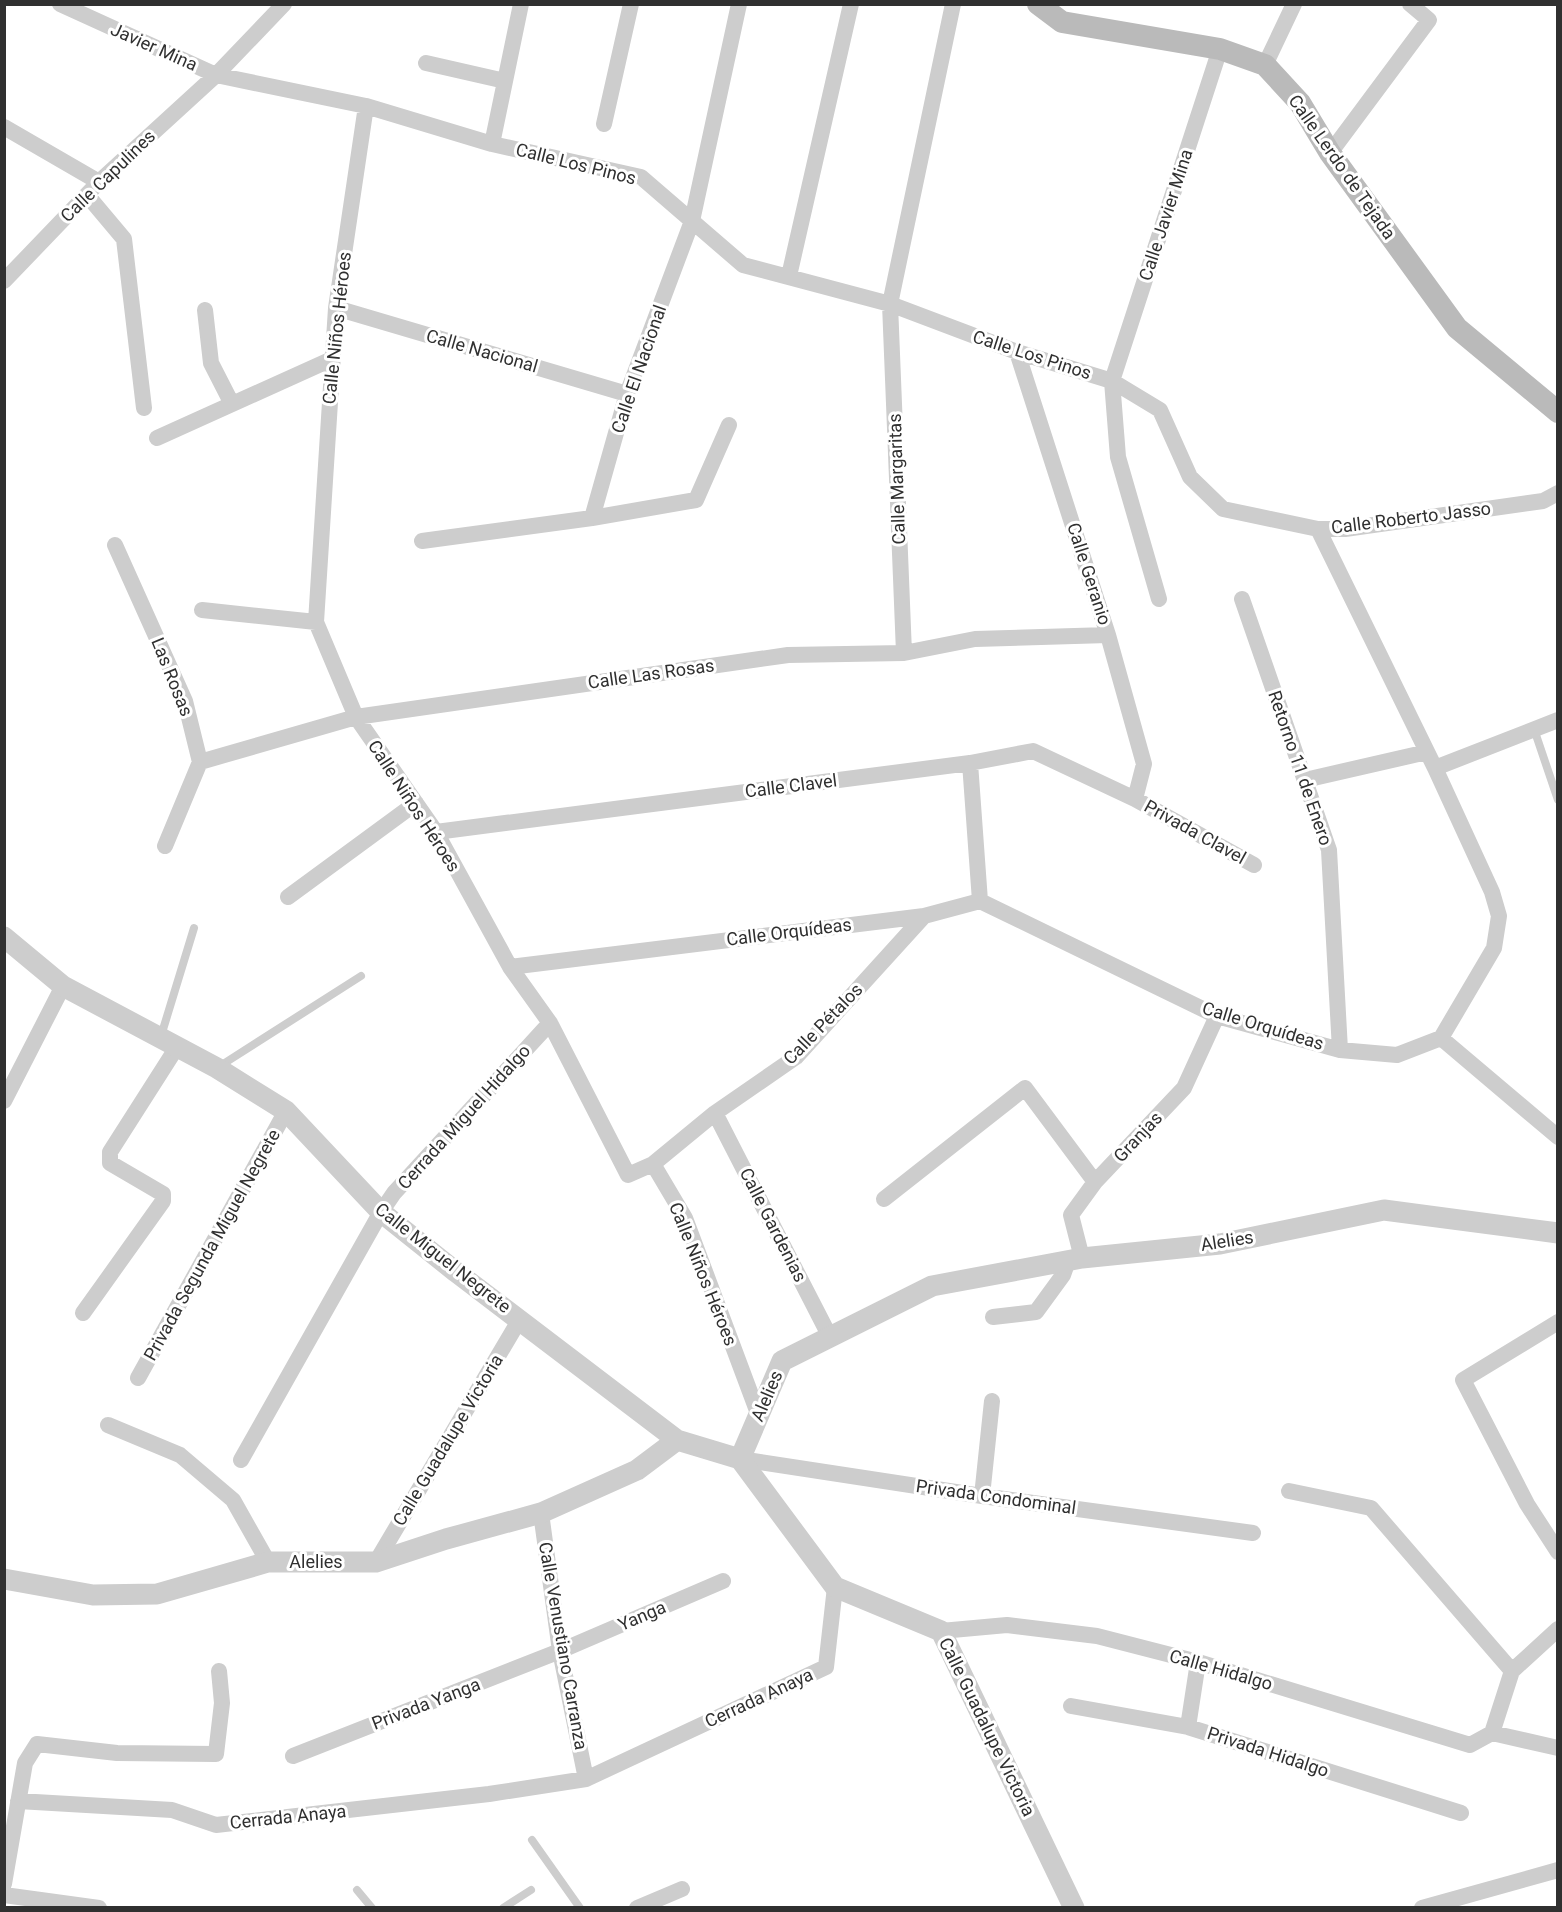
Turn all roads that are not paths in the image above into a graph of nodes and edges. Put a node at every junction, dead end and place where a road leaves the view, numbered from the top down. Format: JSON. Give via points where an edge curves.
{"nodes":[{"id":1,"x":60,"y":4,"type":"edge"},
{"id":2,"x":284,"y":4,"type":"edge"},
{"id":3,"x":521,"y":4,"type":"edge"},
{"id":4,"x":631,"y":4,"type":"edge"},
{"id":5,"x":739,"y":4,"type":"edge"},
{"id":6,"x":851,"y":4,"type":"edge"},
{"id":7,"x":953,"y":4,"type":"edge"},
{"id":8,"x":1038,"y":4,"type":"edge"},
{"id":9,"x":1294,"y":4,"type":"edge"},
{"id":10,"x":1410,"y":4,"type":"edge"},
{"id":11,"x":1220,"y":49,"type":"junction"},
{"id":12,"x":426,"y":63,"type":"dead end"},
{"id":13,"x":1265,"y":65,"type":"junction"},
{"id":14,"x":216,"y":75,"type":"junction"},
{"id":15,"x":505,"y":81,"type":"junction"},
{"id":16,"x":366,"y":106,"type":"junction"},
{"id":17,"x":604,"y":124,"type":"dead end"},
{"id":18,"x":4,"y":127,"type":"edge"},
{"id":19,"x":492,"y":144,"type":"junction"},
{"id":20,"x":1330,"y":153,"type":"junction"},
{"id":21,"x":99,"y":182,"type":"junction"},
{"id":22,"x":87,"y":195,"type":"junction"},
{"id":23,"x":692,"y":221,"type":"junction"},
{"id":24,"x":789,"y":276,"type":"junction"},
{"id":25,"x":4,"y":281,"type":"edge"},
{"id":26,"x":890,"y":304,"type":"junction"},
{"id":27,"x":336,"y":308,"type":"junction"},
{"id":28,"x":205,"y":310,"type":"dead end"},
{"id":29,"x":1017,"y":352,"type":"junction"},
{"id":30,"x":332,"y":359,"type":"junction"},
{"id":31,"x":1112,"y":381,"type":"junction"},
{"id":32,"x":627,"y":394,"type":"junction"},
{"id":33,"x":232,"y":404,"type":"junction"},
{"id":34,"x":144,"y":408,"type":"dead end"},
{"id":35,"x":1557,"y":412,"type":"edge"},
{"id":36,"x":729,"y":424,"type":"dead end"},
{"id":37,"x":157,"y":438,"type":"dead end"},
{"id":38,"x":1557,"y":493,"type":"edge"},
{"id":39,"x":592,"y":518,"type":"junction"},
{"id":40,"x":1318,"y":529,"type":"junction"},
{"id":41,"x":422,"y":541,"type":"dead end"},
{"id":42,"x":116,"y":545,"type":"dead end"},
{"id":43,"x":1159,"y":599,"type":"dead end"},
{"id":44,"x":1242,"y":599,"type":"dead end"},
{"id":45,"x":202,"y":610,"type":"dead end"},
{"id":46,"x":315,"y":622,"type":"junction"},
{"id":47,"x":1108,"y":635,"type":"junction"},
{"id":48,"x":904,"y":653,"type":"junction"},
{"id":49,"x":356,"y":717,"type":"junction"},
{"id":50,"x":1557,"y":720,"type":"edge"},
{"id":51,"x":1534,"y":729,"type":"junction"},
{"id":52,"x":1427,"y":752,"type":"junction"},
{"id":53,"x":200,"y":762,"type":"junction"},
{"id":54,"x":970,"y":763,"type":"junction"},
{"id":55,"x":1435,"y":768,"type":"junction"},
{"id":56,"x":1305,"y":780,"type":"junction"},
{"id":57,"x":1135,"y":799,"type":"junction"},
{"id":58,"x":1557,"y":800,"type":"edge"},
{"id":59,"x":416,"y":803,"type":"junction"},
{"id":60,"x":436,"y":832,"type":"junction"},
{"id":61,"x":165,"y":846,"type":"dead end"},
{"id":62,"x":1254,"y":865,"type":"dead end"},
{"id":63,"x":288,"y":897,"type":"dead end"},
{"id":64,"x":980,"y":901,"type":"junction"},
{"id":65,"x":924,"y":916,"type":"junction"},
{"id":66,"x":194,"y":928,"type":"dead end"},
{"id":67,"x":4,"y":937,"type":"edge"},
{"id":68,"x":510,"y":967,"type":"junction"},
{"id":69,"x":361,"y":976,"type":"dead end"},
{"id":70,"x":63,"y":986,"type":"junction"},
{"id":71,"x":1217,"y":1016,"type":"junction"},
{"id":72,"x":550,"y":1023,"type":"junction"},
{"id":73,"x":1441,"y":1038,"type":"junction"},
{"id":74,"x":169,"y":1043,"type":"junction"},
{"id":75,"x":1340,"y":1050,"type":"junction"},
{"id":76,"x":217,"y":1068,"type":"junction"},
{"id":77,"x":4,"y":1101,"type":"edge"},
{"id":78,"x":286,"y":1111,"type":"junction"},
{"id":79,"x":716,"y":1113,"type":"junction"},
{"id":80,"x":1557,"y":1137,"type":"edge"},
{"id":81,"x":653,"y":1164,"type":"junction"},
{"id":82,"x":1095,"y":1182,"type":"junction"},
{"id":83,"x":884,"y":1199,"type":"dead end"},
{"id":84,"x":381,"y":1212,"type":"junction"},
{"id":85,"x":1557,"y":1233,"type":"edge"},
{"id":86,"x":1075,"y":1259,"type":"junction"},
{"id":87,"x":84,"y":1313,"type":"dead end"},
{"id":88,"x":993,"y":1317,"type":"dead end"},
{"id":89,"x":520,"y":1319,"type":"junction"},
{"id":90,"x":1557,"y":1322,"type":"edge"},
{"id":91,"x":830,"y":1337,"type":"junction"},
{"id":92,"x":138,"y":1378,"type":"dead end"},
{"id":93,"x":992,"y":1401,"type":"dead end"},
{"id":94,"x":759,"y":1416,"type":"junction"},
{"id":95,"x":108,"y":1425,"type":"dead end"},
{"id":96,"x":677,"y":1440,"type":"junction"},
{"id":97,"x":740,"y":1459,"type":"junction"},
{"id":98,"x":241,"y":1460,"type":"dead end"},
{"id":99,"x":1289,"y":1491,"type":"dead end"},
{"id":100,"x":981,"y":1496,"type":"junction"},
{"id":101,"x":541,"y":1513,"type":"junction"},
{"id":102,"x":1253,"y":1533,"type":"dead end"},
{"id":103,"x":1557,"y":1552,"type":"edge"},
{"id":104,"x":268,"y":1562,"type":"junction"},
{"id":105,"x":376,"y":1562,"type":"junction"},
{"id":106,"x":4,"y":1579,"type":"edge"},
{"id":107,"x":723,"y":1581,"type":"dead end"},
{"id":108,"x":835,"y":1587,"type":"junction"},
{"id":109,"x":1557,"y":1629,"type":"edge"},
{"id":110,"x":941,"y":1631,"type":"junction"},
{"id":111,"x":560,"y":1651,"type":"junction"},
{"id":112,"x":1198,"y":1662,"type":"junction"},
{"id":113,"x":219,"y":1671,"type":"dead end"},
{"id":114,"x":1512,"y":1671,"type":"junction"},
{"id":115,"x":1071,"y":1706,"type":"dead end"},
{"id":116,"x":1188,"y":1727,"type":"junction"},
{"id":117,"x":1492,"y":1733,"type":"junction"},
{"id":118,"x":1557,"y":1748,"type":"edge"},
{"id":119,"x":293,"y":1756,"type":"dead end"},
{"id":120,"x":586,"y":1779,"type":"junction"},
{"id":121,"x":18,"y":1801,"type":"junction"},
{"id":122,"x":1461,"y":1813,"type":"dead end"},
{"id":123,"x":532,"y":1840,"type":"dead end"},
{"id":124,"x":1557,"y":1870,"type":"edge"},
{"id":125,"x":4,"y":1884,"type":"edge"},
{"id":126,"x":682,"y":1889,"type":"dead end"},
{"id":127,"x":357,"y":1890,"type":"dead end"},
{"id":128,"x":531,"y":1890,"type":"dead end"},
{"id":129,"x":4,"y":1895,"type":"edge"},
{"id":130,"x":99,"y":1908,"type":"edge"},
{"id":131,"x":372,"y":1908,"type":"edge"},
{"id":132,"x":503,"y":1908,"type":"edge"},
{"id":133,"x":580,"y":1908,"type":"edge"},
{"id":134,"x":637,"y":1908,"type":"edge"},
{"id":135,"x":1074,"y":1908,"type":"edge"},
{"id":136,"x":1422,"y":1908,"type":"edge"}],
"edges":[{"from":1,"to":14,"type":"street","name":"Javier Mina"},
{"from":2,"to":14,"type":"street","name":"Calle Capulines"},
{"from":3,"to":15,"type":"street"},
{"from":4,"to":17,"type":"street"},
{"from":5,"to":23,"type":"street","name":"Calle El Nacional"},
{"from":6,"to":24,"type":"street"},
{"from":7,"to":26,"type":"street","name":"Calle Margaritas"},
{"from":8,"to":11,"type":"main road","name":"Calle Lerdo de Tejada","via":[[1062,22]]},
{"from":9,"to":13,"type":"street"},
{"from":10,"to":20,"type":"street","via":[[1428,20]]},
{"from":11,"to":13,"type":"main road","name":"Calle Lerdo de Tejada"},
{"from":11,"to":31,"type":"street","name":"Calle Javier Mina"},
{"from":12,"to":15,"type":"street"},
{"from":13,"to":20,"type":"main road","name":"Calle Lerdo de Tejada","via":[[1300,103]]},
{"from":14,"to":16,"type":"street","name":"Calle Los Pinos"},
{"from":14,"to":21,"type":"street","name":"Calle Capulines"},
{"from":15,"to":19,"type":"street"},
{"from":16,"to":19,"type":"street","name":"Calle Los Pinos"},
{"from":16,"to":27,"type":"street","name":"Calle Niños Héroes"},
{"from":18,"to":21,"type":"street"},
{"from":19,"to":23,"type":"street","name":"Calle Los Pinos","via":[[640,177]]},
{"from":20,"to":35,"type":"main road","name":"Calle Lerdo de Tejada","via":[[1457,328]]},
{"from":21,"to":22,"type":"street","name":"Calle Capulines"},
{"from":22,"to":25,"type":"street","name":"Calle Capulines"},
{"from":22,"to":34,"type":"street","via":[[124,238]]},
{"from":23,"to":24,"type":"street","name":"Calle Los Pinos","via":[[743,265]]},
{"from":23,"to":32,"type":"street","name":"Calle El Nacional"},
{"from":24,"to":26,"type":"street","name":"Calle Los Pinos"},
{"from":26,"to":29,"type":"street","name":"Calle Los Pinos"},
{"from":26,"to":48,"type":"street","name":"Calle Margaritas"},
{"from":27,"to":30,"type":"street","name":"Calle Niños Héroes"},
{"from":27,"to":32,"type":"street","name":"Calle Nacional"},
{"from":28,"to":33,"type":"street","via":[[211,363]]},
{"from":29,"to":31,"type":"street","name":"Calle Los Pinos"},
{"from":29,"to":47,"type":"street","name":"Calle Geranio"},
{"from":30,"to":33,"type":"street"},
{"from":30,"to":46,"type":"street","name":"Calle Niños Héroes"},
{"from":31,"to":40,"type":"street","name":"Calle Roberto Jasso","via":[[1160,410],[1190,477],[1223,509]]},
{"from":31,"to":43,"type":"street","via":[[1118,457]]},
{"from":32,"to":39,"type":"street","name":"Calle El Nacional"},
{"from":33,"to":37,"type":"street"},
{"from":36,"to":39,"type":"street","via":[[696,500]]},
{"from":38,"to":40,"type":"street","name":"Calle Roberto Jasso","via":[[1544,501],[1345,530]]},
{"from":39,"to":41,"type":"street"},
{"from":40,"to":52,"type":"street"},
{"from":42,"to":53,"type":"street","name":"Las Rosas","via":[[185,701]]},
{"from":44,"to":56,"type":"street","name":"Retorno 11 de Enero"},
{"from":45,"to":46,"type":"street"},
{"from":46,"to":49,"type":"street","name":"Calle Niños Héroes"},
{"from":47,"to":48,"type":"street","name":"Calle Las Rosas","via":[[975,639]]},
{"from":47,"to":57,"type":"street","name":"Calle Geranio","via":[[1144,764]]},
{"from":48,"to":49,"type":"street","name":"Calle Las Rosas","via":[[788,655]]},
{"from":49,"to":53,"type":"street","name":"Calle Las Rosas"},
{"from":49,"to":59,"type":"street","name":"Calle Niños Héroes"},
{"from":50,"to":51,"type":"street"},
{"from":51,"to":55,"type":"street"},
{"from":51,"to":58,"type":"lane"},
{"from":52,"to":55,"type":"street"},
{"from":52,"to":56,"type":"street"},
{"from":53,"to":61,"type":"street"},
{"from":54,"to":57,"type":"street","name":"Calle Clavel","via":[[1033,751]]},
{"from":54,"to":60,"type":"street","name":"Calle Clavel"},
{"from":54,"to":64,"type":"street"},
{"from":55,"to":73,"type":"street","via":[[1492,892],[1499,916],[1494,948]]},
{"from":56,"to":75,"type":"street","name":"Retorno 11 de Enero","via":[[1329,850]]},
{"from":57,"to":62,"type":"street","name":"Privada Clavel"},
{"from":59,"to":60,"type":"street","name":"Calle Niños Héroes"},
{"from":59,"to":63,"type":"street"},
{"from":60,"to":68,"type":"street","name":"Calle Niños Héroes"},
{"from":64,"to":65,"type":"street","name":"Calle Orquídeas"},
{"from":64,"to":71,"type":"street","name":"Calle Orquídeas"},
{"from":65,"to":68,"type":"street","name":"Calle Orquídeas"},
{"from":65,"to":79,"type":"street","name":"Calle Pétalos","via":[[796,1056]]},
{"from":66,"to":74,"type":"lane"},
{"from":67,"to":70,"type":"street","name":"Calle Miguel Negrete"},
{"from":68,"to":72,"type":"street","name":"Calle Niños Héroes"},
{"from":69,"to":76,"type":"lane"},
{"from":70,"to":74,"type":"street","name":"Calle Miguel Negrete"},
{"from":70,"to":77,"type":"street"},
{"from":71,"to":75,"type":"street","name":"Calle Orquídeas"},
{"from":71,"to":82,"type":"street","name":"Granjas","via":[[1184,1088]]},
{"from":72,"to":81,"type":"street","name":"Calle Niños Héroes","via":[[628,1174]]},
{"from":72,"to":84,"type":"street","name":"Cerrada Miguel Hidalgo"},
{"from":73,"to":75,"type":"street","name":"Calle Orquídeas","via":[[1397,1055]]},
{"from":73,"to":80,"type":"street"},
{"from":74,"to":76,"type":"street","name":"Calle Miguel Negrete"},
{"from":74,"to":87,"type":"street","via":[[110,1152],[110,1163],[163,1194],[163,1201]]},
{"from":76,"to":78,"type":"street","name":"Calle Miguel Negrete"},
{"from":78,"to":84,"type":"street","name":"Calle Miguel Negrete"},
{"from":78,"to":92,"type":"street","name":"Privada Segunda Miguel Negrete"},
{"from":79,"to":81,"type":"street","name":"Calle Pétalos"},
{"from":79,"to":91,"type":"street","name":"Calle Gardenias"},
{"from":81,"to":94,"type":"street","name":"Calle Niños Héroes","via":[[685,1218]]},
{"from":82,"to":83,"type":"street","via":[[1024,1088]]},
{"from":82,"to":86,"type":"street","name":"Granjas","via":[[1071,1215]]},
{"from":84,"to":89,"type":"street","name":"Calle Miguel Negrete"},
{"from":84,"to":98,"type":"street","name":"Cerrada Miguel Hidalgo"},
{"from":85,"to":86,"type":"street","name":"Alelies","via":[[1384,1210],[1220,1244]]},
{"from":86,"to":88,"type":"street","via":[[1036,1312]]},
{"from":86,"to":91,"type":"street","name":"Alelies","via":[[932,1286]]},
{"from":89,"to":96,"type":"street","name":"Calle Miguel Negrete"},
{"from":89,"to":105,"type":"street","name":"Calle Guadalupe Victoria"},
{"from":90,"to":103,"type":"street","via":[[1463,1380],[1527,1504]]},
{"from":91,"to":94,"type":"street","name":"Alelies","via":[[782,1361]]},
{"from":93,"to":100,"type":"street"},
{"from":94,"to":97,"type":"street","name":"Alelies"},
{"from":95,"to":104,"type":"street","via":[[180,1455],[233,1500]]},
{"from":96,"to":97,"type":"street"},
{"from":96,"to":101,"type":"street","name":"Alelies","via":[[637,1470]]},
{"from":97,"to":100,"type":"street","name":"Privada Condominal"},
{"from":97,"to":108,"type":"street"},
{"from":99,"to":114,"type":"street","via":[[1371,1508]]},
{"from":100,"to":102,"type":"street","name":"Privada Condominal"},
{"from":101,"to":105,"type":"street","name":"Alelies"},
{"from":101,"to":111,"type":"street","name":"Calle Venustiano Carranza"},
{"from":104,"to":105,"type":"street","name":"Alelies"},
{"from":104,"to":106,"type":"street","name":"Alelies","via":[[157,1594],[93,1595]]},
{"from":107,"to":111,"type":"street","name":"Yanga"},
{"from":108,"to":110,"type":"street","name":"Calle Guadalupe Victoria"},
{"from":108,"to":120,"type":"street","name":"Cerrada Anaya","via":[[826,1667]]},
{"from":109,"to":114,"type":"street"},
{"from":110,"to":112,"type":"street","name":"Calle Hidalgo","via":[[1007,1624],[1097,1636]]},
{"from":110,"to":135,"type":"street","name":"Calle Guadalupe Victoria"},
{"from":111,"to":119,"type":"street","name":"Privada Yanga"},
{"from":111,"to":120,"type":"street","name":"Calle Venustiano Carranza"},
{"from":112,"to":116,"type":"street"},
{"from":112,"to":117,"type":"street","name":"Calle Hidalgo","via":[[1470,1745]]},
{"from":113,"to":121,"type":"street","via":[[222,1703],[216,1754],[117,1753],[37,1744],[25,1763]]},
{"from":114,"to":117,"type":"street"},
{"from":115,"to":116,"type":"street","name":"Privada Hidalgo"},
{"from":116,"to":122,"type":"street","name":"Privada Hidalgo"},
{"from":117,"to":118,"type":"street"},
{"from":120,"to":121,"type":"street","name":"Cerrada Anaya","via":[[216,1825],[172,1810]]},
{"from":121,"to":125,"type":"street"},
{"from":123,"to":133,"type":"lane"},
{"from":124,"to":136,"type":"street"},
{"from":126,"to":134,"type":"street"},
{"from":127,"to":131,"type":"lane"},
{"from":128,"to":132,"type":"lane"},
{"from":129,"to":130,"type":"street"}]}
